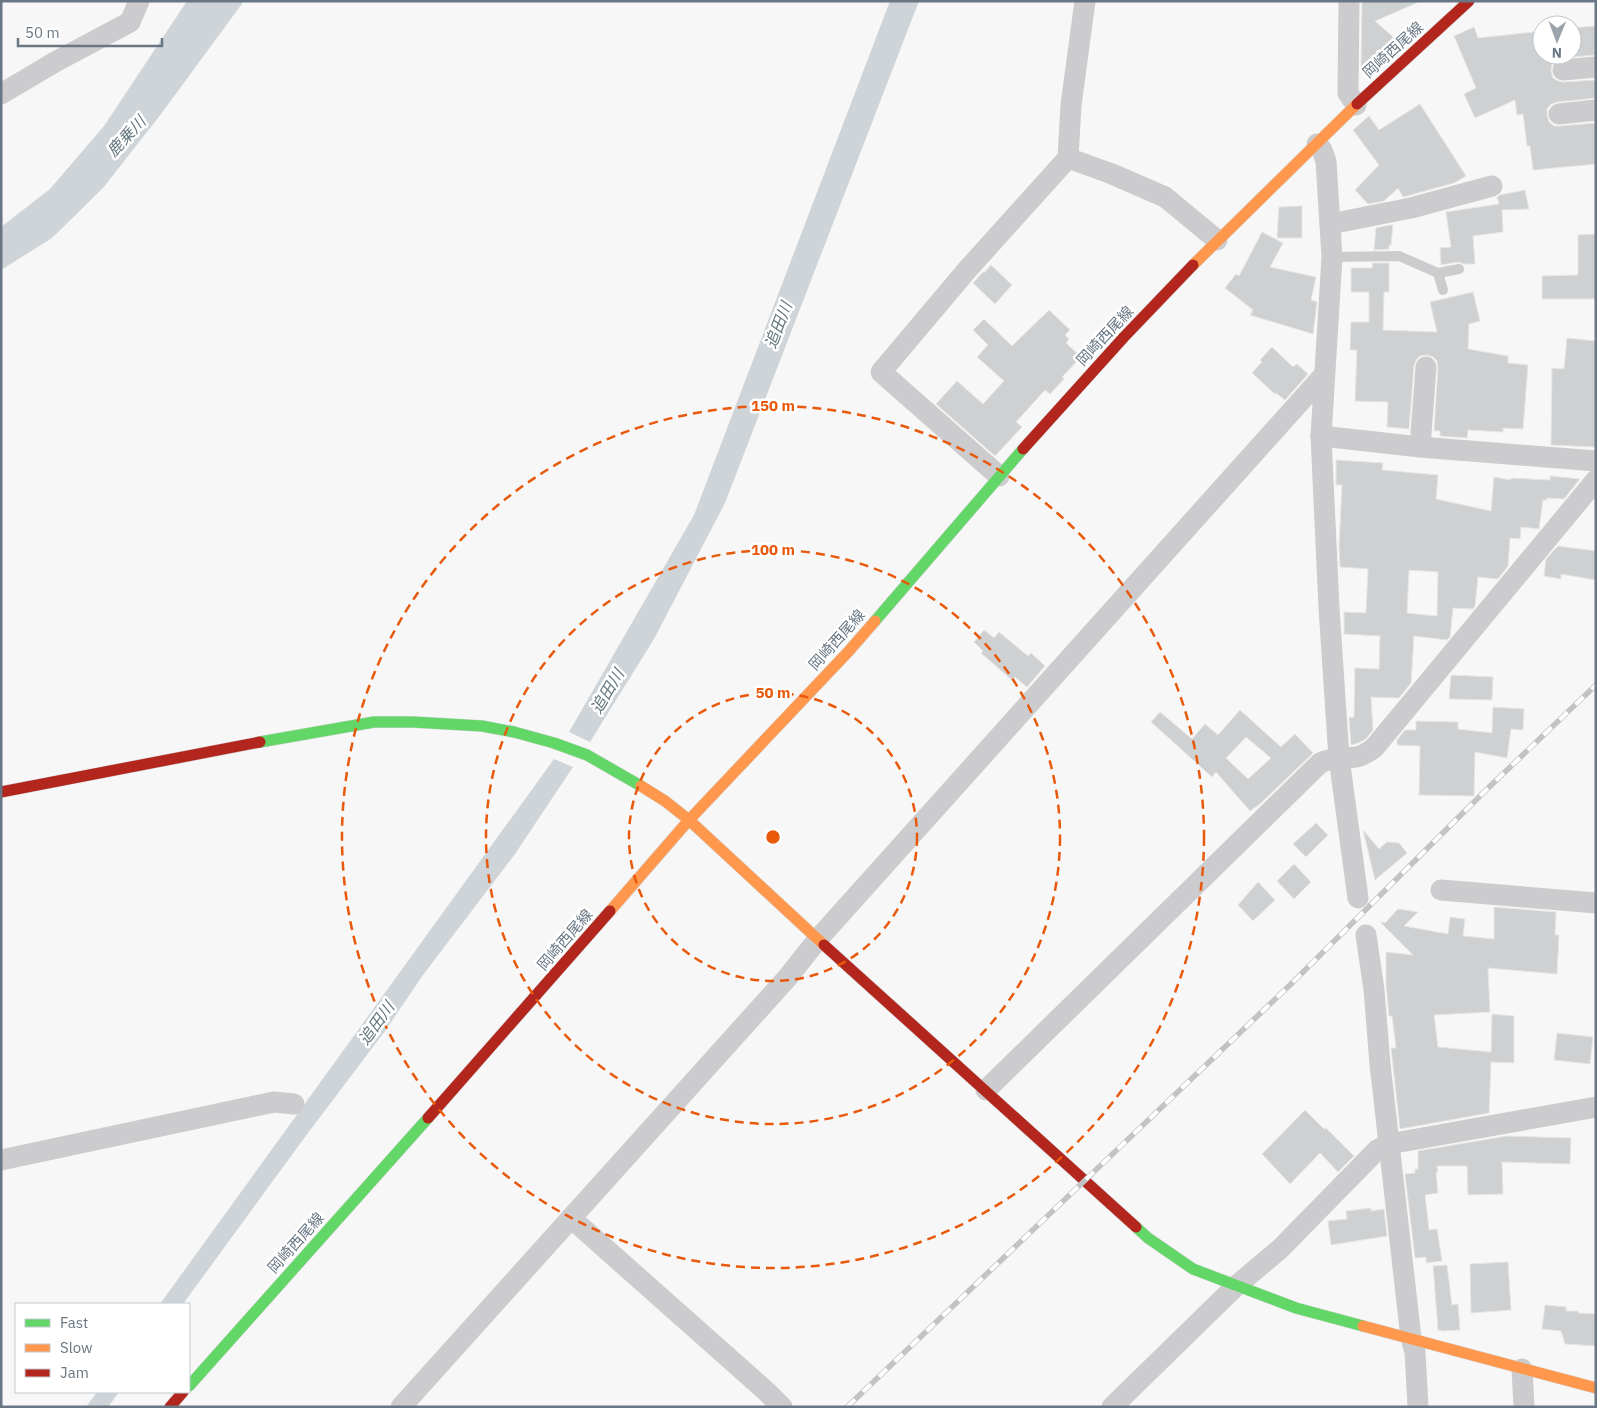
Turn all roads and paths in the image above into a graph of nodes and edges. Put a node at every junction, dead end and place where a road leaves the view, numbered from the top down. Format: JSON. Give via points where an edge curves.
{"nodes":[{"id":1,"x":139,"y":1,"type":"edge"},
{"id":2,"x":1084,"y":1,"type":"edge"},
{"id":3,"x":1349,"y":1,"type":"edge"},
{"id":4,"x":1469,"y":1,"type":"edge"},
{"id":5,"x":1596,"y":67,"type":"edge"},
{"id":6,"x":1563,"y":70,"type":"dead end"},
{"id":7,"x":1,"y":94,"type":"edge"},
{"id":8,"x":1356,"y":105,"type":"junction"},
{"id":9,"x":1596,"y":110,"type":"edge"},
{"id":10,"x":1560,"y":114,"type":"dead end"},
{"id":11,"x":1317,"y":144,"type":"junction"},
{"id":12,"x":1068,"y":158,"type":"junction"},
{"id":13,"x":1492,"y":186,"type":"dead end"},
{"id":14,"x":1330,"y":224,"type":"junction"},
{"id":15,"x":1216,"y":240,"type":"junction"},
{"id":16,"x":1332,"y":257,"type":"junction"},
{"id":17,"x":1459,"y":269,"type":"dead end"},
{"id":18,"x":1438,"y":273,"type":"junction"},
{"id":19,"x":1443,"y":290,"type":"dead end"},
{"id":20,"x":1426,"y":367,"type":"dead end"},
{"id":21,"x":1324,"y":374,"type":"junction"},
{"id":22,"x":1321,"y":436,"type":"junction"},
{"id":23,"x":1420,"y":447,"type":"junction"},
{"id":24,"x":1596,"y":461,"type":"edge"},
{"id":25,"x":999,"y":476,"type":"junction"},
{"id":26,"x":1596,"y":480,"type":"edge"},
{"id":27,"x":1339,"y":758,"type":"junction"},
{"id":28,"x":1,"y":792,"type":"edge"},
{"id":29,"x":689,"y":820,"type":"junction"},
{"id":30,"x":1441,"y":890,"type":"dead end"},
{"id":31,"x":1358,"y":898,"type":"dead end"},
{"id":32,"x":1596,"y":903,"type":"edge"},
{"id":33,"x":1366,"y":935,"type":"dead end"},
{"id":34,"x":818,"y":939,"type":"junction"},
{"id":35,"x":986,"y":1090,"type":"junction"},
{"id":36,"x":294,"y":1104,"type":"dead end"},
{"id":37,"x":1596,"y":1107,"type":"edge"},
{"id":38,"x":1389,"y":1144,"type":"junction"},
{"id":39,"x":1,"y":1160,"type":"edge"},
{"id":40,"x":571,"y":1218,"type":"junction"},
{"id":41,"x":1236,"y":1286,"type":"junction"},
{"id":42,"x":1411,"y":1338,"type":"junction"},
{"id":43,"x":1522,"y":1369,"type":"junction"},
{"id":44,"x":190,"y":1385,"type":"edge"},
{"id":45,"x":1596,"y":1388,"type":"edge"},
{"id":46,"x":182,"y":1393,"type":"edge"},
{"id":47,"x":170,"y":1407,"type":"edge"},
{"id":48,"x":401,"y":1407,"type":"edge"},
{"id":49,"x":782,"y":1407,"type":"edge"},
{"id":50,"x":1112,"y":1407,"type":"edge"},
{"id":51,"x":1418,"y":1407,"type":"edge"},
{"id":52,"x":1524,"y":1407,"type":"edge"}],
"edges":[{"from":1,"to":7,"type":"street","via":[[130,22]]},
{"from":2,"to":12,"type":"street"},
{"from":3,"to":8,"type":"street","via":[[1348,93]]},
{"from":4,"to":8,"type":"main road","name":"岡崎西尾線"},
{"from":5,"to":6,"type":"street"},
{"from":8,"to":11,"type":"main road","name":"岡崎西尾線"},
{"from":9,"to":10,"type":"street"},
{"from":11,"to":14,"type":"street","via":[[1326,161]]},
{"from":11,"to":15,"type":"main road","name":"岡崎西尾線"},
{"from":12,"to":15,"type":"street","via":[[1164,197]]},
{"from":12,"to":25,"type":"street","via":[[881,372]]},
{"from":13,"to":14,"type":"street","via":[[1411,208]]},
{"from":14,"to":16,"type":"street"},
{"from":15,"to":25,"type":"main road","name":"岡崎西尾線"},
{"from":16,"to":18,"type":"lane","via":[[1399,256]]},
{"from":16,"to":21,"type":"street"},
{"from":17,"to":18,"type":"lane"},
{"from":18,"to":19,"type":"lane"},
{"from":20,"to":23,"type":"street"},
{"from":21,"to":22,"type":"street"},
{"from":21,"to":34,"type":"street"},
{"from":22,"to":23,"type":"street"},
{"from":22,"to":27,"type":"street"},
{"from":23,"to":24,"type":"street"},
{"from":25,"to":29,"type":"main road","name":"岡崎西尾線","via":[[848,652]]},
{"from":26,"to":27,"type":"street","via":[[1374,748],[1358,757]]},
{"from":27,"to":31,"type":"street"},
{"from":27,"to":35,"type":"street","via":[[1326,760],[1314,769]]},
{"from":28,"to":29,"type":"main road","via":[[310,732],[374,722],[413,722],[482,726],[552,742],[611,768]]},
{"from":29,"to":34,"type":"main road"},
{"from":29,"to":44,"type":"main road","name":"岡崎西尾線"},
{"from":30,"to":32,"type":"street"},
{"from":33,"to":38,"type":"street"},
{"from":34,"to":35,"type":"main road"},
{"from":34,"to":40,"type":"street","via":[[788,977]]},
{"from":35,"to":41,"type":"main road","via":[[1148,1238],[1193,1270]]},
{"from":36,"to":39,"type":"street","via":[[274,1102]]},
{"from":37,"to":38,"type":"street"},
{"from":38,"to":41,"type":"street","via":[[1378,1150],[1280,1249]]},
{"from":38,"to":42,"type":"street"},
{"from":40,"to":48,"type":"street"},
{"from":40,"to":49,"type":"street"},
{"from":41,"to":42,"type":"main road","via":[[1296,1308]]},
{"from":41,"to":50,"type":"street"},
{"from":42,"to":43,"type":"main road"},
{"from":42,"to":51,"type":"street","via":[[1415,1352]]},
{"from":43,"to":45,"type":"main road"},
{"from":43,"to":52,"type":"street"},
{"from":46,"to":47,"type":"main road"}]}
